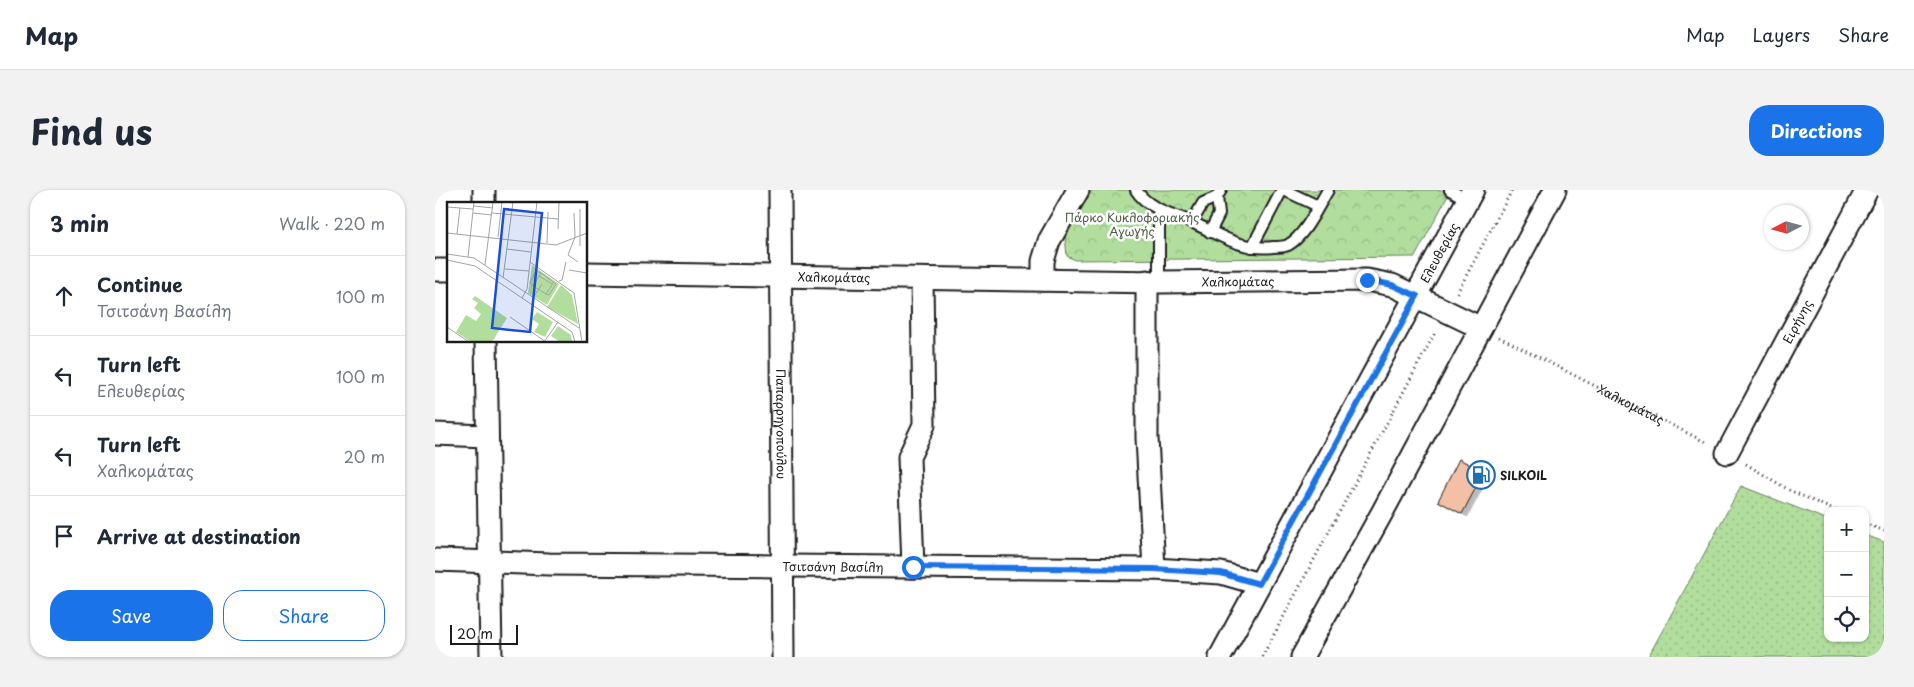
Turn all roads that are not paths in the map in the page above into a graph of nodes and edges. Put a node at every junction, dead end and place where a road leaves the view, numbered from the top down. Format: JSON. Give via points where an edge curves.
{"nodes":[{"id":1,"x":780,"y":190,"type":"edge"},
{"id":2,"x":1078,"y":190,"type":"edge"},
{"id":3,"x":1136,"y":190,"type":"edge"},
{"id":4,"x":1283,"y":190,"type":"edge"},
{"id":5,"x":1328,"y":190,"type":"edge"},
{"id":6,"x":1555,"y":190,"type":"edge"},
{"id":7,"x":1867,"y":190,"type":"edge"},
{"id":8,"x":1463,"y":193,"type":"edge"},
{"id":9,"x":1219,"y":194,"type":"edge"},
{"id":10,"x":1319,"y":206,"type":"junction"},
{"id":11,"x":1157,"y":208,"type":"junction"},
{"id":12,"x":1192,"y":222,"type":"junction"},
{"id":13,"x":1210,"y":232,"type":"junction"},
{"id":14,"x":1252,"y":247,"type":"junction"},
{"id":15,"x":587,"y":273,"type":"edge"},
{"id":16,"x":780,"y":277,"type":"junction"},
{"id":17,"x":922,"y":279,"type":"junction"},
{"id":18,"x":1043,"y":280,"type":"junction"},
{"id":19,"x":1153,"y":281,"type":"junction"},
{"id":20,"x":1417,"y":296,"type":"junction"},
{"id":21,"x":1481,"y":328,"type":"junction"},
{"id":22,"x":485,"y":342,"type":"edge"},
{"id":23,"x":435,"y":434,"type":"edge"},
{"id":24,"x":486,"y":436,"type":"junction"},
{"id":25,"x":1727,"y":453,"type":"road end"},
{"id":26,"x":435,"y":560,"type":"edge"},
{"id":27,"x":489,"y":563,"type":"junction"},
{"id":28,"x":783,"y":567,"type":"junction"},
{"id":29,"x":913,"y":567,"type":"junction"},
{"id":30,"x":1154,"y":569,"type":"junction"},
{"id":31,"x":1259,"y":584,"type":"junction"},
{"id":32,"x":491,"y":657,"type":"edge"},
{"id":33,"x":783,"y":657,"type":"edge"},
{"id":34,"x":1219,"y":657,"type":"edge"},
{"id":35,"x":1301,"y":657,"type":"edge"}],
"edges":[{"from":1,"to":16,"type":"street","name":"Παπαρρηγοπούλου"},
{"from":2,"to":18,"type":"street","via":[[1049,241],[1043,261]]},
{"from":3,"to":11,"type":"lane"},
{"from":4,"to":10,"type":"lane"},
{"from":4,"to":14,"type":"lane"},
{"from":5,"to":10,"type":"lane"},
{"from":6,"to":21,"type":"street"},
{"from":7,"to":25,"type":"street","name":"Ειρήνης"},
{"from":8,"to":20,"type":"street","name":"Ελευθερίας"},
{"from":9,"to":12,"type":"lane","via":[[1203,202]]},
{"from":9,"to":13,"type":"lane","via":[[1219,214]]},
{"from":10,"to":14,"type":"lane","via":[[1299,238],[1287,246]]},
{"from":11,"to":12,"type":"lane"},
{"from":11,"to":19,"type":"lane"},
{"from":12,"to":13,"type":"lane"},
{"from":13,"to":14,"type":"lane"},
{"from":15,"to":16,"type":"street","name":"Χαλκομάτας"},
{"from":16,"to":17,"type":"street","name":"Χαλκομάτας"},
{"from":16,"to":28,"type":"street","name":"Παπαρρηγοπούλου"},
{"from":17,"to":18,"type":"street","name":"Χαλκομάτας"},
{"from":17,"to":29,"type":"street","via":[[924,424],[909,457]]},
{"from":18,"to":19,"type":"street","name":"Χαλκομάτας"},
{"from":19,"to":20,"type":"street","name":"Χαλκομάτας","via":[[1367,280],[1392,285]]},
{"from":19,"to":30,"type":"street","via":[[1147,438]]},
{"from":20,"to":21,"type":"street","name":"Χαλκομάτας"},
{"from":20,"to":31,"type":"street","name":"Ελευθερίας"},
{"from":21,"to":35,"type":"street"},
{"from":22,"to":24,"type":"street"},
{"from":23,"to":24,"type":"street"},
{"from":24,"to":27,"type":"street"},
{"from":26,"to":27,"type":"street","name":"Τσιτσάνη Βασίλη"},
{"from":27,"to":28,"type":"street","name":"Τσιτσάνη Βασίλη"},
{"from":27,"to":32,"type":"street"},
{"from":28,"to":29,"type":"street","name":"Τσιτσάνη Βασίλη"},
{"from":28,"to":33,"type":"street","name":"Παπαρρηγοπούλου"},
{"from":29,"to":30,"type":"street","name":"Τσιτσάνη Βασίλη"},
{"from":30,"to":31,"type":"street","name":"Τσιτσάνη Βασίλη","via":[[1221,573]]},
{"from":31,"to":34,"type":"street","name":"Ελευθερίας"}]}
